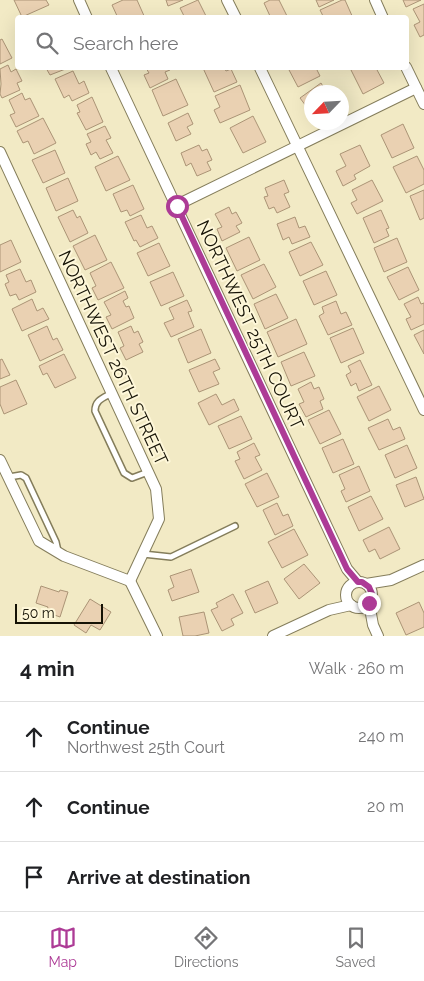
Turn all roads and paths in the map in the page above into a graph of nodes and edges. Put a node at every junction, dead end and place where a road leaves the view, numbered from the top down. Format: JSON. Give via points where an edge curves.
{"nodes":[{"id":1,"x":79,"y":0,"type":"edge"},
{"id":2,"x":227,"y":0,"type":"edge"},
{"id":3,"x":375,"y":0,"type":"edge"},
{"id":4,"x":86,"y":15,"type":"edge"},
{"id":5,"x":234,"y":15,"type":"edge"},
{"id":6,"x":382,"y":15,"type":"edge"},
{"id":7,"x":112,"y":70,"type":"edge"},
{"id":8,"x":261,"y":70,"type":"edge"},
{"id":9,"x":407,"y":70,"type":"edge"},
{"id":10,"x":416,"y":88,"type":"junction"},
{"id":11,"x":424,"y":104,"type":"edge"},
{"id":12,"x":297,"y":147,"type":"junction"},
{"id":13,"x":0,"y":152,"type":"edge"},
{"id":14,"x":177,"y":206,"type":"junction"},
{"id":15,"x":112,"y":393,"type":"junction"},
{"id":16,"x":424,"y":410,"type":"edge"},
{"id":17,"x":0,"y":460,"type":"edge"},
{"id":18,"x":148,"y":472,"type":"junction"},
{"id":19,"x":8,"y":477,"type":"junction"},
{"id":20,"x":235,"y":526,"type":"dead end"},
{"id":21,"x":59,"y":553,"type":"junction"},
{"id":22,"x":143,"y":554,"type":"junction"},
{"id":23,"x":424,"y":564,"type":"edge"},
{"id":24,"x":347,"y":569,"type":"junction"},
{"id":25,"x":391,"y":580,"type":"junction"},
{"id":26,"x":130,"y":581,"type":"junction"},
{"id":27,"x":362,"y":583,"type":"junction"},
{"id":28,"x":350,"y":599,"type":"junction"},
{"id":29,"x":370,"y":601,"type":"junction"},
{"id":30,"x":373,"y":625,"type":"junction"},
{"id":31,"x":157,"y":636,"type":"edge"},
{"id":32,"x":273,"y":636,"type":"edge"},
{"id":33,"x":378,"y":636,"type":"edge"}],
"edges":[{"from":1,"to":4,"type":"street"},
{"from":2,"to":5,"type":"street"},
{"from":3,"to":6,"type":"street"},
{"from":7,"to":14,"type":"street","name":"NORTHWEST 25TH COURT"},
{"from":8,"to":12,"type":"street"},
{"from":9,"to":10,"type":"street"},
{"from":10,"to":11,"type":"street"},
{"from":10,"to":12,"type":"street"},
{"from":12,"to":14,"type":"street"},
{"from":12,"to":16,"type":"street"},
{"from":13,"to":15,"type":"street","name":"NORTHWEST 26TH STREET"},
{"from":14,"to":24,"type":"street","name":"NORTHWEST 25TH COURT"},
{"from":15,"to":18,"type":"street","name":"NORTHWEST 26TH STREET"},
{"from":15,"to":18,"type":"lane","via":[[98,401],[95,411],[124,473],[132,478]]},
{"from":17,"to":19,"type":"street"},
{"from":18,"to":22,"type":"street","name":"NORTHWEST 26TH STREET","via":[[156,489],[159,519]]},
{"from":19,"to":21,"type":"street","via":[[39,541]]},
{"from":19,"to":21,"type":"lane","via":[[21,475],[26,478]]},
{"from":20,"to":22,"type":"lane","via":[[171,557]]},
{"from":21,"to":26,"type":"street"},
{"from":22,"to":26,"type":"street","name":"NORTHWEST 26TH STREET"},
{"from":23,"to":25,"type":"street"},
{"from":24,"to":27,"type":"street","name":"NORTHWEST 25TH COURT"},
{"from":24,"to":28,"type":"street","name":"NORTHWEST 25TH COURT"},
{"from":25,"to":27,"type":"street"},
{"from":25,"to":29,"type":"street"},
{"from":26,"to":31,"type":"street"},
{"from":27,"to":28,"type":"street","via":[[354,583]]},
{"from":27,"to":29,"type":"street","via":[[371,590]]},
{"from":28,"to":29,"type":"street","via":[[366,606]]},
{"from":28,"to":30,"type":"street"},
{"from":28,"to":32,"type":"street"},
{"from":29,"to":30,"type":"street"},
{"from":30,"to":33,"type":"street"}]}
